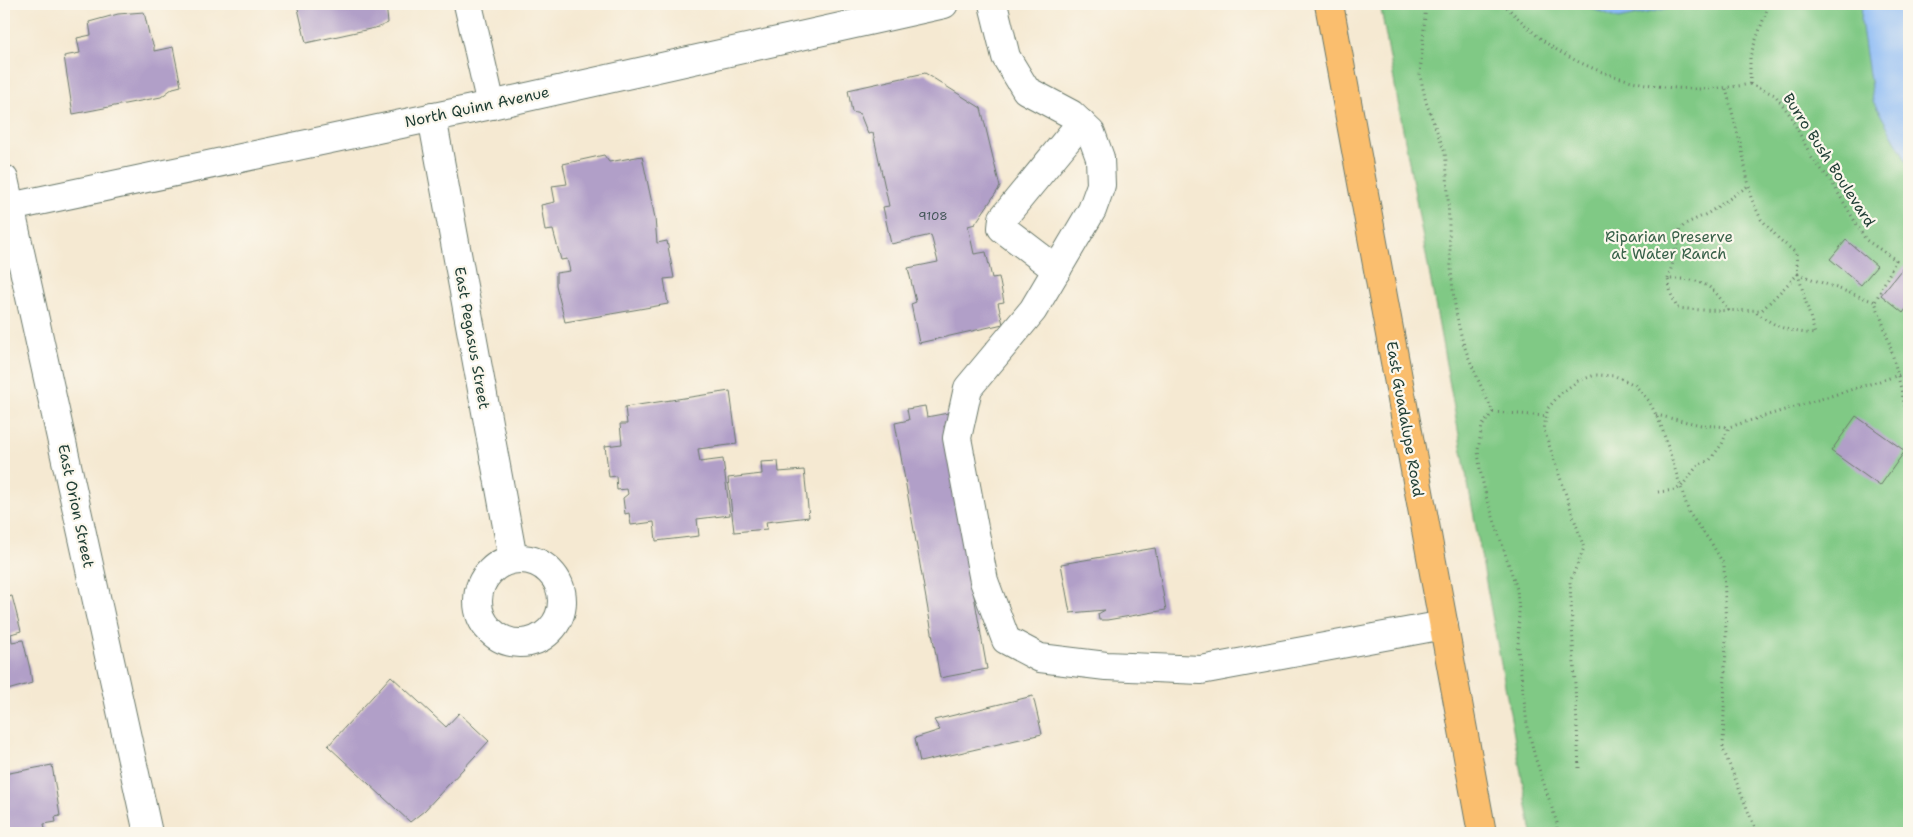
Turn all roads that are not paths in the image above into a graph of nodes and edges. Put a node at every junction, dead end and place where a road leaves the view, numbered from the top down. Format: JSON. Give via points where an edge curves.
{"nodes":[{"id":1,"x":468,"y":4,"type":"edge"},
{"id":2,"x":944,"y":4,"type":"edge"},
{"id":3,"x":992,"y":4,"type":"edge"},
{"id":4,"x":1329,"y":4,"type":"edge"},
{"id":5,"x":491,"y":105,"type":"junction"},
{"id":6,"x":432,"y":117,"type":"junction"},
{"id":7,"x":1081,"y":123,"type":"junction"},
{"id":8,"x":4,"y":180,"type":"edge"},
{"id":9,"x":10,"y":207,"type":"junction"},
{"id":10,"x":1057,"y":270,"type":"junction"},
{"id":11,"x":513,"y":559,"type":"dead end"},
{"id":12,"x":1444,"y":625,"type":"junction"},
{"id":13,"x":148,"y":833,"type":"edge"},
{"id":14,"x":1482,"y":833,"type":"edge"}],
"edges":[{"from":1,"to":5,"type":"street"},
{"from":2,"to":5,"type":"street","name":"North Quinn Avenue"},
{"from":3,"to":7,"type":"street","via":[[1006,57],[1026,90]]},
{"from":4,"to":12,"type":"main road","name":"East Guadalupe Road"},
{"from":5,"to":6,"type":"street","name":"North Quinn Avenue"},
{"from":6,"to":9,"type":"street","name":"North Quinn Avenue"},
{"from":6,"to":11,"type":"street","name":"East Pegasus Street"},
{"from":7,"to":10,"type":"street","via":[[1091,133],[1100,158],[1101,185],[1092,210]]},
{"from":7,"to":10,"type":"street","via":[[1004,218],[1002,228]]},
{"from":8,"to":9,"type":"street","name":"East Orion Street"},
{"from":9,"to":13,"type":"street","name":"East Orion Street"},
{"from":10,"to":12,"type":"street","via":[[1033,310],[968,388],[957,438],[984,581],[1006,640],[1040,658],[1106,666],[1202,670]]},
{"from":12,"to":14,"type":"main road","name":"East Guadalupe Road"}]}
